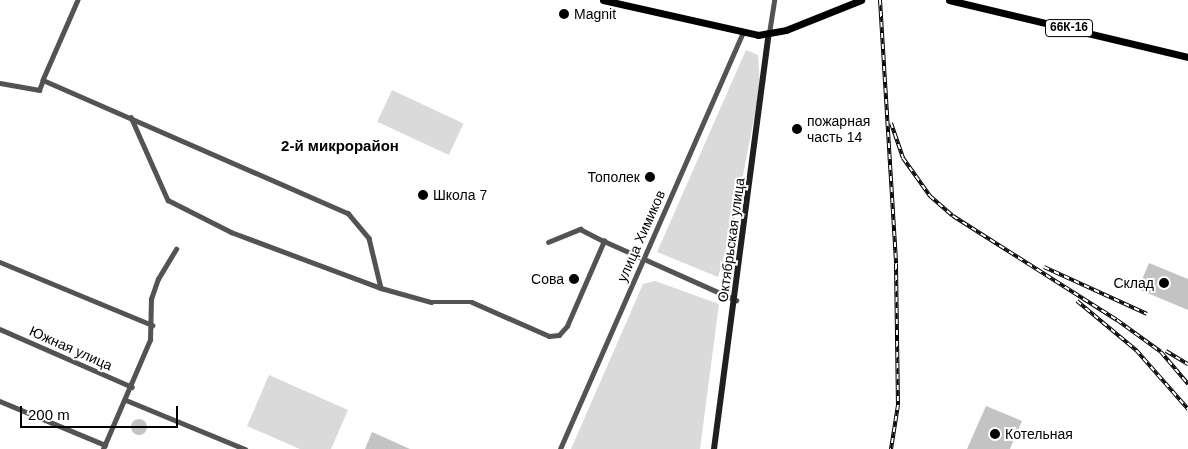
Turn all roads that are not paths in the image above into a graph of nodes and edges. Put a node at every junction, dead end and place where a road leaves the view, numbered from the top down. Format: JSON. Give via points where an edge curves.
{"nodes":[{"id":1,"x":78,"y":0,"type":"edge"},
{"id":2,"x":603,"y":0,"type":"edge"},
{"id":3,"x":774,"y":0,"type":"edge"},
{"id":4,"x":861,"y":0,"type":"edge"},
{"id":5,"x":949,"y":0,"type":"edge"},
{"id":6,"x":743,"y":33,"type":"junction"},
{"id":7,"x":769,"y":34,"type":"junction"},
{"id":8,"x":1188,"y":57,"type":"edge"},
{"id":9,"x":43,"y":80,"type":"junction"},
{"id":10,"x":0,"y":83,"type":"edge"},
{"id":11,"x":131,"y":117,"type":"junction"},
{"id":12,"x":604,"y":241,"type":"junction"},
{"id":13,"x":548,"y":242,"type":"dead end"},
{"id":14,"x":176,"y":249,"type":"dead end"},
{"id":15,"x":643,"y":258,"type":"junction"},
{"id":16,"x":0,"y":262,"type":"edge"},
{"id":17,"x":381,"y":288,"type":"junction"},
{"id":18,"x":736,"y":300,"type":"junction"},
{"id":19,"x":152,"y":324,"type":"junction"},
{"id":20,"x":0,"y":329,"type":"edge"},
{"id":21,"x":132,"y":387,"type":"junction"},
{"id":22,"x":126,"y":400,"type":"junction"},
{"id":23,"x":0,"y":401,"type":"edge"},
{"id":24,"x":104,"y":447,"type":"edge"},
{"id":25,"x":245,"y":449,"type":"edge"},
{"id":26,"x":560,"y":449,"type":"edge"},
{"id":27,"x":714,"y":449,"type":"edge"}],
"edges":[{"from":1,"to":9,"type":"street"},
{"from":2,"to":6,"type":"main road"},
{"from":3,"to":7,"type":"street"},
{"from":4,"to":7,"type":"main road"},
{"from":5,"to":8,"type":"main road","number":"66К-16"},
{"from":6,"to":7,"type":"main road"},
{"from":6,"to":15,"type":"street","name":"улица Химиков"},
{"from":7,"to":18,"type":"main road","name":"Октябрьская улица"},
{"from":9,"to":10,"type":"street","via":[[39,90]]},
{"from":9,"to":11,"type":"street"},
{"from":11,"to":17,"type":"street","via":[[348,213],[369,238]]},
{"from":11,"to":17,"type":"street","via":[[168,200],[231,232]]},
{"from":12,"to":13,"type":"street","via":[[580,229]]},
{"from":12,"to":15,"type":"street"},
{"from":12,"to":17,"type":"street","via":[[567,326],[559,335],[549,336],[472,302],[432,302]]},
{"from":14,"to":19,"type":"street","via":[[158,279],[151,299]]},
{"from":15,"to":18,"type":"street"},
{"from":15,"to":26,"type":"street","name":"улица Химиков"},
{"from":16,"to":19,"type":"street"},
{"from":18,"to":27,"type":"main road","name":"Октябрьская улица"},
{"from":19,"to":21,"type":"street"},
{"from":20,"to":21,"type":"street","name":"Южная улица"},
{"from":21,"to":22,"type":"street"},
{"from":22,"to":24,"type":"street"},
{"from":22,"to":25,"type":"street"},
{"from":23,"to":24,"type":"street"}]}
